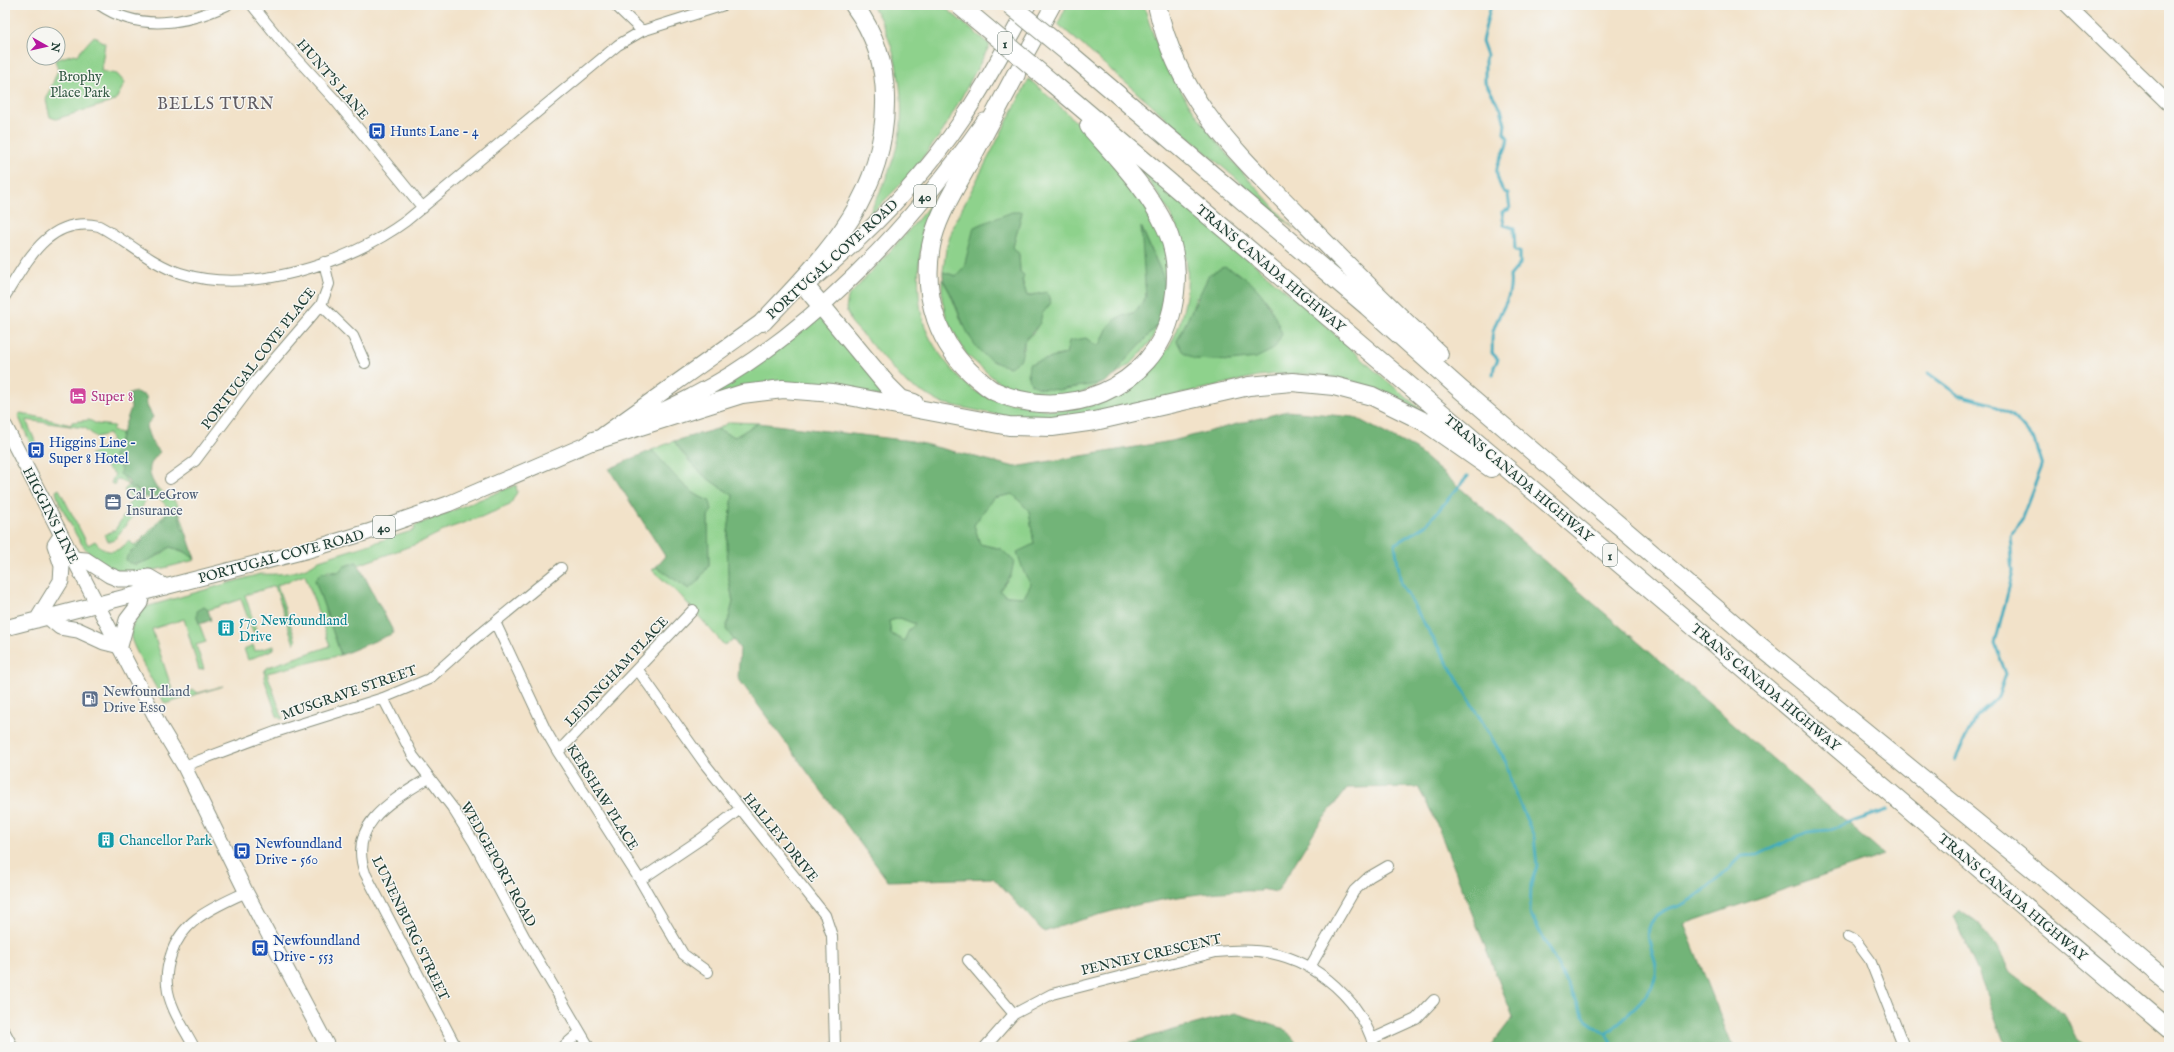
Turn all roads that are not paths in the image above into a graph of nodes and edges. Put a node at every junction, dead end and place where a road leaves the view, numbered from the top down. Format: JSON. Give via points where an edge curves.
{"nodes":[{"id":1,"x":100,"y":5,"type":"edge"},
{"id":2,"x":227,"y":5,"type":"edge"},
{"id":3,"x":252,"y":5,"type":"edge"},
{"id":4,"x":614,"y":5,"type":"edge"},
{"id":5,"x":724,"y":5,"type":"edge"},
{"id":6,"x":854,"y":5,"type":"edge"},
{"id":7,"x":959,"y":5,"type":"edge"},
{"id":8,"x":1010,"y":5,"type":"edge"},
{"id":9,"x":1028,"y":5,"type":"edge"},
{"id":10,"x":1053,"y":5,"type":"edge"},
{"id":11,"x":1157,"y":5,"type":"edge"},
{"id":12,"x":2067,"y":5,"type":"edge"},
{"id":13,"x":642,"y":31,"type":"junction"},
{"id":14,"x":1016,"y":74,"type":"junction"},
{"id":15,"x":1051,"y":82,"type":"junction"},
{"id":16,"x":2169,"y":104,"type":"edge"},
{"id":17,"x":423,"y":208,"type":"junction"},
{"id":18,"x":324,"y":262,"type":"junction"},
{"id":19,"x":806,"y":286,"type":"junction"},
{"id":20,"x":5,"y":296,"type":"edge"},
{"id":21,"x":321,"y":305,"type":"junction"},
{"id":22,"x":821,"y":307,"type":"junction"},
{"id":23,"x":763,"y":322,"type":"junction"},
{"id":24,"x":365,"y":363,"type":"dead end"},
{"id":25,"x":1460,"y":389,"type":"junction"},
{"id":26,"x":942,"y":414,"type":"junction"},
{"id":27,"x":5,"y":426,"type":"edge"},
{"id":28,"x":594,"y":441,"type":"junction"},
{"id":29,"x":170,"y":479,"type":"dead end"},
{"id":30,"x":61,"y":536,"type":"junction"},
{"id":31,"x":1595,"y":542,"type":"junction"},
{"id":32,"x":73,"y":559,"type":"junction"},
{"id":33,"x":561,"y":568,"type":"dead end"},
{"id":34,"x":166,"y":587,"type":"junction"},
{"id":35,"x":142,"y":593,"type":"junction"},
{"id":36,"x":97,"y":605,"type":"junction"},
{"id":37,"x":693,"y":610,"type":"dead end"},
{"id":38,"x":42,"y":619,"type":"junction"},
{"id":39,"x":495,"y":622,"type":"junction"},
{"id":40,"x":5,"y":628,"type":"edge"},
{"id":41,"x":120,"y":646,"type":"junction"},
{"id":42,"x":638,"y":670,"type":"junction"},
{"id":43,"x":383,"y":698,"type":"junction"},
{"id":44,"x":558,"y":752,"type":"junction"},
{"id":45,"x":184,"y":766,"type":"junction"},
{"id":46,"x":429,"y":778,"type":"junction"},
{"id":47,"x":740,"y":809,"type":"junction"},
{"id":48,"x":1388,"y":866,"type":"dead end"},
{"id":49,"x":640,"y":880,"type":"junction"},
{"id":50,"x":246,"y":892,"type":"junction"},
{"id":51,"x":1848,"y":937,"type":"dead end"},
{"id":52,"x":968,"y":960,"type":"dead end"},
{"id":53,"x":1310,"y":967,"type":"junction"},
{"id":54,"x":708,"y":972,"type":"dead end"},
{"id":55,"x":2169,"y":983,"type":"edge"},
{"id":56,"x":1434,"y":1000,"type":"dead end"},
{"id":57,"x":1014,"y":1014,"type":"junction"},
{"id":58,"x":2169,"y":1029,"type":"edge"},
{"id":59,"x":5,"y":1032,"type":"edge"},
{"id":60,"x":580,"y":1032,"type":"junction"},
{"id":61,"x":1373,"y":1043,"type":"edge"},
{"id":62,"x":14,"y":1047,"type":"edge"},
{"id":63,"x":194,"y":1047,"type":"edge"},
{"id":64,"x":328,"y":1047,"type":"edge"},
{"id":65,"x":456,"y":1047,"type":"edge"},
{"id":66,"x":563,"y":1047,"type":"edge"},
{"id":67,"x":589,"y":1047,"type":"edge"},
{"id":68,"x":835,"y":1047,"type":"edge"},
{"id":69,"x":985,"y":1047,"type":"edge"},
{"id":70,"x":1904,"y":1047,"type":"edge"}],
"edges":[{"from":1,"to":2,"type":"street","via":[[108,11],[129,18],[157,23],[196,18]]},
{"from":3,"to":17,"type":"street","name":"HUNT'S LANE","via":[[335,100]]},
{"from":4,"to":13,"type":"street"},
{"from":5,"to":13,"type":"street"},
{"from":6,"to":23,"type":"highway","via":[[879,50],[886,82],[885,121],[879,155],[868,188],[852,217],[822,258]]},
{"from":7,"to":15,"type":"highway","name":"TRANS CANADA HIGHWAY","number":"1","bridge":true},
{"from":8,"to":25,"type":"highway","name":"TRANS CANADA HIGHWAY","number":"1","bridge":true,"via":[[1368,306]]},
{"from":9,"to":19,"type":"main road","name":"PORTUGAL COVE ROAD","number":"40","via":[[996,66],[962,119],[927,166],[880,219]]},
{"from":10,"to":14,"type":"main road","name":"PORTUGAL COVE ROAD","number":"40"},
{"from":11,"to":25,"type":"highway","via":[[1169,46],[1183,76],[1195,100],[1217,129],[1361,280],[1450,364]]},
{"from":12,"to":16,"type":"street"},
{"from":13,"to":17,"type":"street","via":[[598,60]]},
{"from":14,"to":15,"type":"highway","via":[[940,216],[931,246],[928,276],[931,303],[946,344],[968,371],[993,390],[1022,401],[1058,404],[1090,399],[1115,388],[1136,373],[1154,352],[1169,324],[1175,292],[1176,263],[1167,230],[1153,203]]},
{"from":14,"to":22,"type":"main road","name":"PORTUGAL COVE ROAD","number":"40","via":[[966,146],[923,200]]},
{"from":15,"to":31,"type":"highway","name":"TRANS CANADA HIGHWAY","number":"1"},
{"from":17,"to":18,"type":"street","via":[[376,242]]},
{"from":18,"to":20,"type":"street","via":[[267,279],[236,281],[206,278],[180,274],[166,268],[99,226],[73,224],[49,236],[28,260]]},
{"from":18,"to":21,"type":"street","name":"PORTUGAL COVE PLACE","via":[[329,284]]},
{"from":19,"to":22,"type":"highway"},
{"from":19,"to":23,"type":"main road","name":"PORTUGAL COVE ROAD","number":"40"},
{"from":21,"to":24,"type":"street","via":[[353,336]]},
{"from":21,"to":29,"type":"street","name":"PORTUGAL COVE PLACE","via":[[258,378],[195,461]]},
{"from":22,"to":26,"type":"highway","via":[[901,399]]},
{"from":22,"to":28,"type":"main road","name":"PORTUGAL COVE ROAD","number":"40","via":[[738,370],[706,389]]},
{"from":23,"to":28,"type":"main road","name":"PORTUGAL COVE ROAD","number":"40"},
{"from":25,"to":55,"type":"highway","name":"TRANS CANADA HIGHWAY","number":"1","via":[[1755,642],[2043,876]]},
{"from":26,"to":28,"type":"highway","via":[[833,393],[783,389],[742,394]]},
{"from":26,"to":31,"type":"highway","via":[[1009,426],[1052,427],[1095,421],[1249,386],[1292,382],[1334,386],[1372,396],[1425,422]]},
{"from":27,"to":30,"type":"street","name":"HIGGINS LINE"},
{"from":28,"to":34,"type":"main road","name":"PORTUGAL COVE ROAD","number":"40","via":[[448,504],[368,532]]},
{"from":30,"to":32,"type":"street","name":"HIGGINS LINE"},
{"from":30,"to":38,"type":"main road","via":[[55,545],[62,566],[60,582]]},
{"from":31,"to":58,"type":"highway","name":"TRANS CANADA HIGHWAY","number":"1"},
{"from":32,"to":34,"type":"main road","via":[[86,560],[108,575],[119,579],[149,577]]},
{"from":32,"to":36,"type":"street","name":"HIGGINS LINE"},
{"from":33,"to":39,"type":"street","name":"MUSGRAVE STREET"},
{"from":34,"to":35,"type":"main road","name":"PORTUGAL COVE ROAD","number":"40"},
{"from":35,"to":36,"type":"main road","name":"PORTUGAL COVE ROAD","number":"40"},
{"from":35,"to":41,"type":"main road","via":[[140,604],[127,620]]},
{"from":36,"to":38,"type":"main road","name":"PORTUGAL COVE ROAD","number":"40"},
{"from":36,"to":41,"type":"street","name":"HIGGINS LINE"},
{"from":37,"to":42,"type":"street","name":"LEDINGHAM PLACE"},
{"from":38,"to":40,"type":"main road","name":"PORTUGAL COVE ROAD","number":"40"},
{"from":38,"to":41,"type":"main road"},
{"from":39,"to":43,"type":"street","name":"MUSGRAVE STREET","via":[[430,679]]},
{"from":39,"to":44,"type":"street","name":"KERSHAW PLACE"},
{"from":41,"to":45,"type":"street","name":"HIGGINS LINE","via":[[160,726]]},
{"from":42,"to":44,"type":"street","name":"LEDINGHAM PLACE"},
{"from":42,"to":47,"type":"street","name":"HALLEY DRIVE"},
{"from":43,"to":45,"type":"street","name":"MUSGRAVE STREET","via":[[275,732]]},
{"from":43,"to":46,"type":"street","name":"WEDGEPORT ROAD","via":[[410,750]]},
{"from":44,"to":49,"type":"street","name":"KERSHAW PLACE"},
{"from":45,"to":50,"type":"street","name":"HIGGINS LINE"},
{"from":46,"to":60,"type":"street","name":"WEDGEPORT ROAD","via":[[452,807],[473,841],[525,938]]},
{"from":46,"to":65,"type":"street","name":"LUNENBURG STREET","via":[[372,818],[363,832],[360,852],[365,873]]},
{"from":47,"to":49,"type":"street","via":[[696,843]]},
{"from":47,"to":68,"type":"street","name":"HALLEY DRIVE","via":[[825,915],[832,936]]},
{"from":48,"to":53,"type":"street","via":[[1369,877],[1354,891]]},
{"from":49,"to":54,"type":"street","name":"KERSHAW PLACE","via":[[683,954]]},
{"from":50,"to":63,"type":"street","via":[[212,908],[194,920],[181,932],[174,945],[168,964],[167,985],[174,1009]]},
{"from":50,"to":64,"type":"street","name":"HIGGINS LINE"},
{"from":51,"to":70,"type":"street","via":[[1856,941],[1870,960]]},
{"from":52,"to":57,"type":"street"},
{"from":53,"to":57,"type":"street","name":"PENNEY CRESCENT","via":[[1291,958],[1271,953],[1248,950],[1216,952],[1070,988],[1052,994]]},
{"from":53,"to":61,"type":"street","name":"PENNEY CRESCENT","via":[[1347,999],[1364,1023]]},
{"from":56,"to":61,"type":"street","via":[[1416,1019]]},
{"from":57,"to":69,"type":"street","name":"PENNEY CRESCENT"},
{"from":59,"to":62,"type":"street"},
{"from":60,"to":66,"type":"street"},
{"from":60,"to":67,"type":"street","name":"WEDGEPORT ROAD"}]}
